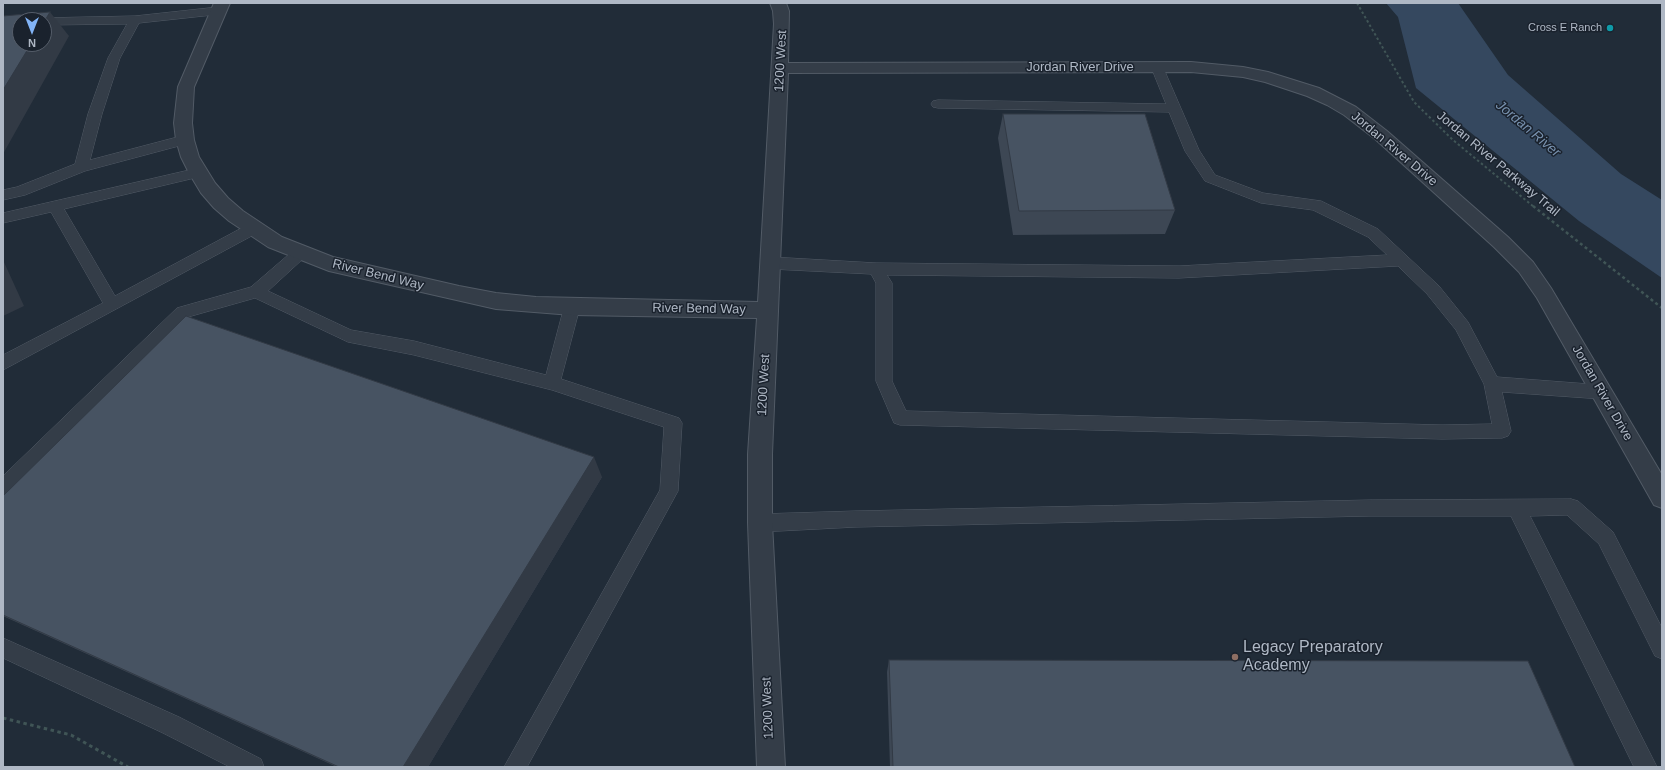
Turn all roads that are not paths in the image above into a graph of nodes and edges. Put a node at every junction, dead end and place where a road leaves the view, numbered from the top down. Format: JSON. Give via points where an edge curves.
{"nodes":[{"id":1,"x":778,"y":3,"type":"edge"},
{"id":2,"x":220,"y":7,"type":"edge"},
{"id":3,"x":135,"y":20,"type":"junction"},
{"id":4,"x":52,"y":21,"type":"edge"},
{"id":5,"x":1157,"y":67,"type":"junction"},
{"id":6,"x":780,"y":68,"type":"junction"},
{"id":7,"x":938,"y":104,"type":"dead end"},
{"id":8,"x":1174,"y":108,"type":"junction"},
{"id":9,"x":185,"y":140,"type":"junction"},
{"id":10,"x":82,"y":168,"type":"junction"},
{"id":11,"x":198,"y":173,"type":"junction"},
{"id":12,"x":3,"y":195,"type":"edge"},
{"id":13,"x":55,"y":206,"type":"junction"},
{"id":14,"x":3,"y":218,"type":"edge"},
{"id":15,"x":254,"y":228,"type":"junction"},
{"id":16,"x":300,"y":253,"type":"junction"},
{"id":17,"x":1402,"y":260,"type":"junction"},
{"id":18,"x":771,"y":263,"type":"junction"},
{"id":19,"x":876,"y":268,"type":"junction"},
{"id":20,"x":256,"y":292,"type":"junction"},
{"id":21,"x":112,"y":305,"type":"junction"},
{"id":22,"x":572,"y":307,"type":"junction"},
{"id":23,"x":768,"y":310,"type":"junction"},
{"id":24,"x":3,"y":363,"type":"edge"},
{"id":25,"x":552,"y":383,"type":"junction"},
{"id":26,"x":1492,"y":384,"type":"junction"},
{"id":27,"x":1602,"y":392,"type":"junction"},
{"id":28,"x":3,"y":488,"type":"edge"},
{"id":29,"x":1662,"y":497,"type":"edge"},
{"id":30,"x":1516,"y":507,"type":"junction"},
{"id":31,"x":760,"y":523,"type":"junction"},
{"id":32,"x":3,"y":648,"type":"edge"},
{"id":33,"x":1662,"y":649,"type":"edge"},
{"id":34,"x":253,"y":767,"type":"edge"},
{"id":35,"x":515,"y":767,"type":"edge"},
{"id":36,"x":771,"y":767,"type":"edge"},
{"id":37,"x":1646,"y":767,"type":"edge"}],
"edges":[{"from":1,"to":6,"type":"street","name":"1200 West","via":[[782,17]]},
{"from":2,"to":3,"type":"lane"},
{"from":2,"to":9,"type":"street","name":"River Bend Way","via":[[186,87],[183,116]]},
{"from":3,"to":4,"type":"lane"},
{"from":3,"to":10,"type":"lane","via":[[114,58],[95,114]]},
{"from":5,"to":6,"type":"street","name":"Jordan River Drive"},
{"from":5,"to":8,"type":"lane"},
{"from":5,"to":27,"type":"street","name":"Jordan River Drive","via":[[1217,69],[1268,77],[1313,92],[1366,122],[1526,267]]},
{"from":6,"to":18,"type":"street","name":"1200 West"},
{"from":7,"to":8,"type":"lane"},
{"from":8,"to":17,"type":"lane","via":[[1192,151],[1210,178],[1261,198],[1316,205],[1373,234]]},
{"from":9,"to":10,"type":"lane"},
{"from":9,"to":11,"type":"street","name":"River Bend Way"},
{"from":10,"to":12,"type":"lane"},
{"from":11,"to":13,"type":"lane"},
{"from":11,"to":15,"type":"street","name":"River Bend Way","via":[[221,203]]},
{"from":13,"to":14,"type":"lane"},
{"from":13,"to":21,"type":"lane"},
{"from":15,"to":16,"type":"street","name":"River Bend Way","via":[[274,242]]},
{"from":15,"to":21,"type":"lane"},
{"from":16,"to":20,"type":"lane"},
{"from":16,"to":22,"type":"street","name":"River Bend Way","via":[[329,264],[459,294],[536,305]]},
{"from":17,"to":19,"type":"lane","via":[[1179,272]]},
{"from":17,"to":26,"type":"lane","via":[[1433,290],[1462,326]]},
{"from":18,"to":19,"type":"lane"},
{"from":18,"to":23,"type":"street","name":"1200 West"},
{"from":19,"to":26,"type":"lane","via":[[884,283],[884,381],[900,418],[1442,432],[1502,431]]},
{"from":20,"to":25,"type":"lane","via":[[348,336],[414,348]]},
{"from":20,"to":28,"type":"lane","via":[[183,312]]},
{"from":21,"to":24,"type":"lane"},
{"from":22,"to":23,"type":"street","name":"River Bend Way"},
{"from":22,"to":25,"type":"lane"},
{"from":23,"to":31,"type":"street","name":"1200 West","via":[[760,454]]},
{"from":25,"to":35,"type":"lane","via":[[673,423],[669,491]]},
{"from":26,"to":27,"type":"lane"},
{"from":27,"to":29,"type":"street","name":"Jordan River Drive"},
{"from":30,"to":31,"type":"lane","via":[[880,518]]},
{"from":30,"to":33,"type":"lane","via":[[1571,507],[1606,538]]},
{"from":30,"to":37,"type":"lane"},
{"from":31,"to":36,"type":"street","name":"1200 West"},
{"from":32,"to":34,"type":"lane","via":[[171,725]]}]}
